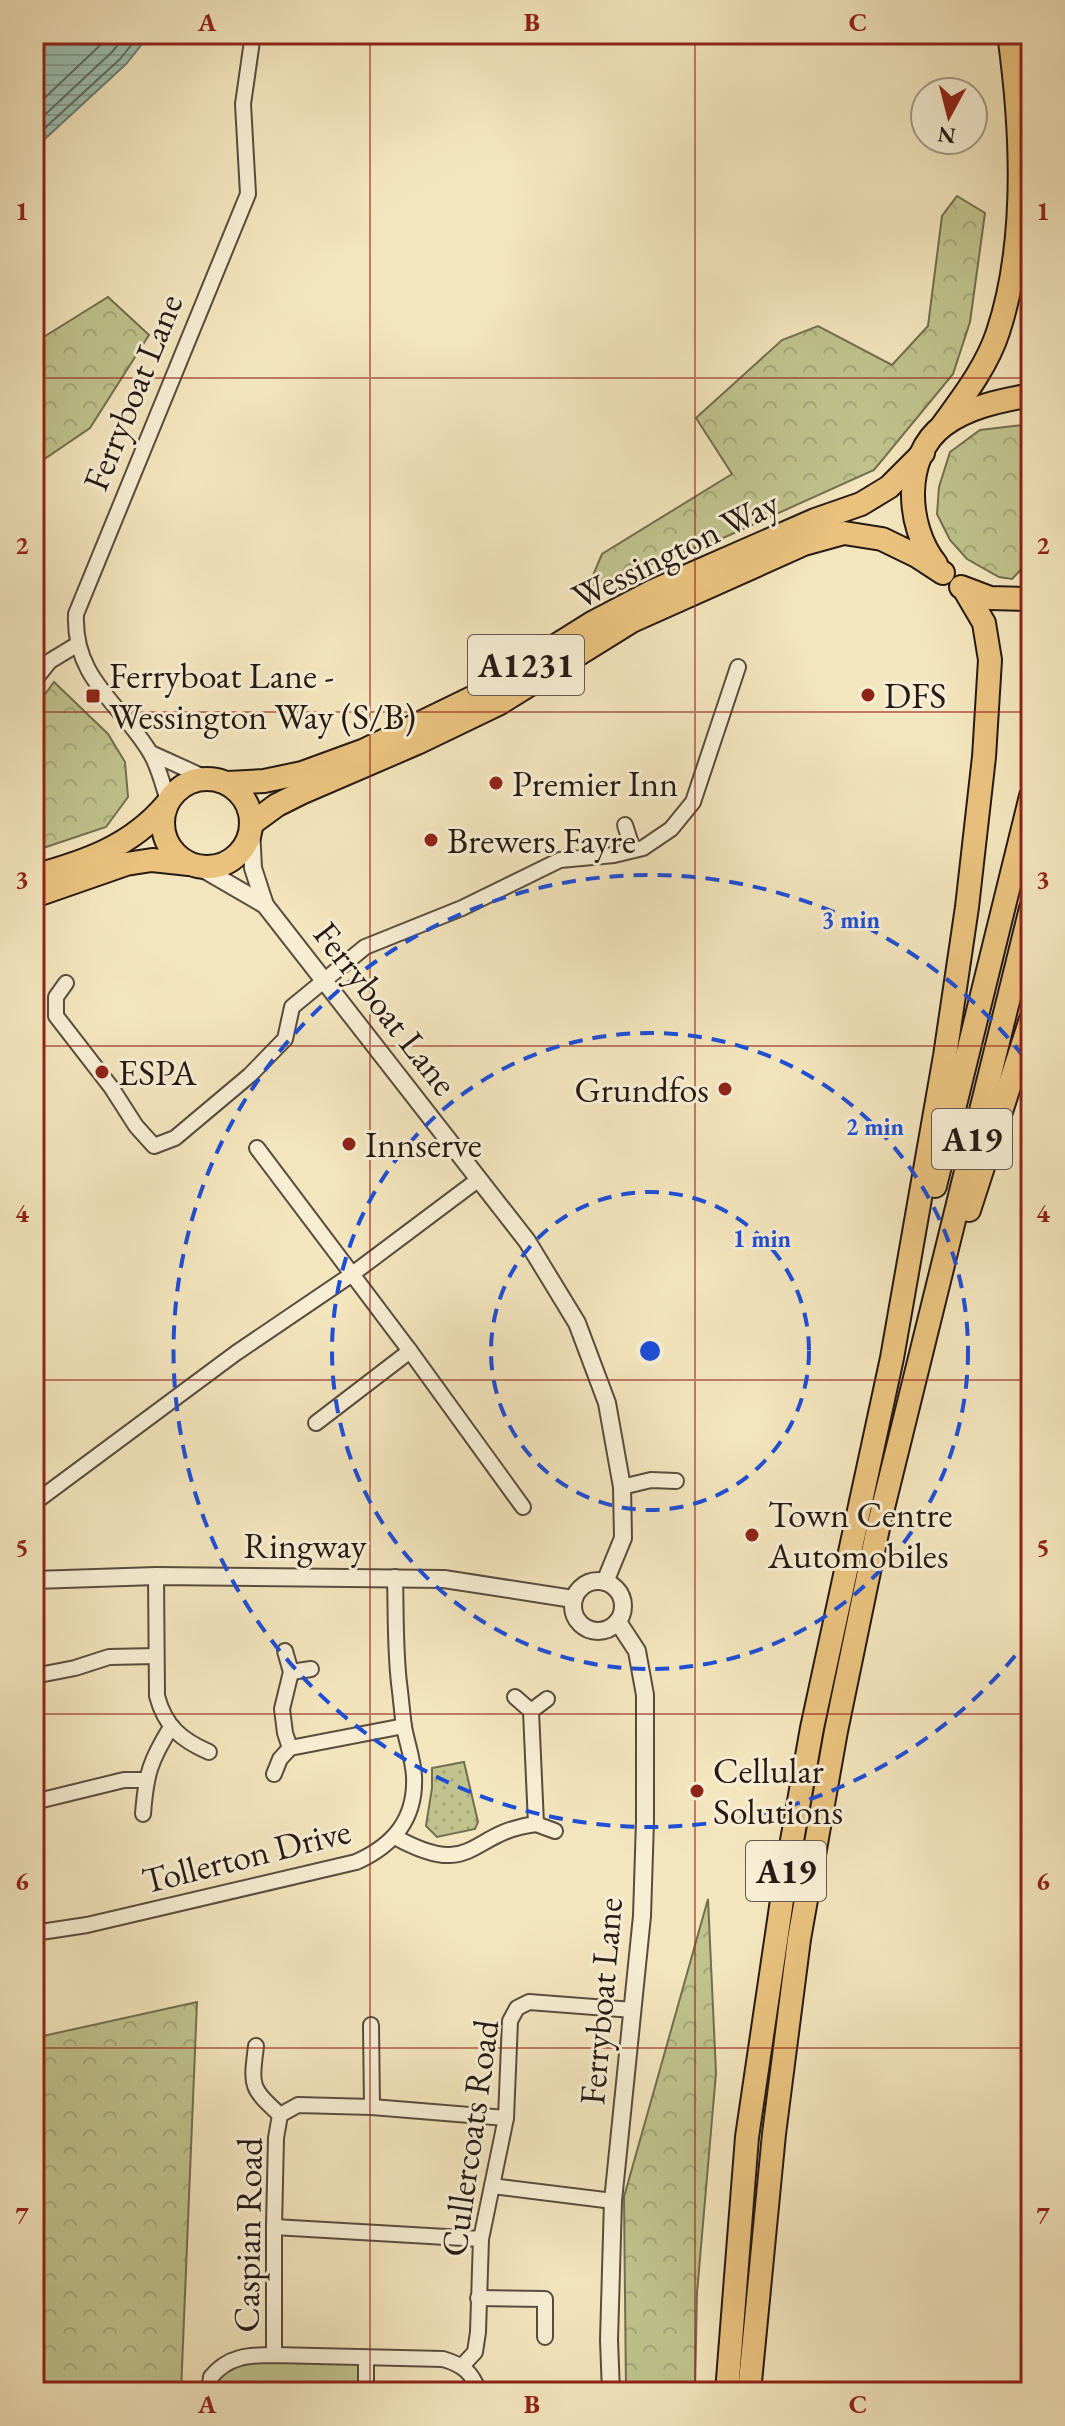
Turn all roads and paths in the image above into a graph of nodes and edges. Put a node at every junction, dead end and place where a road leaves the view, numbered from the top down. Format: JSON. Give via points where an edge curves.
{"nodes":[{"id":1,"x":253,"y":34,"type":"edge"},
{"id":2,"x":1009,"y":34,"type":"edge"},
{"id":3,"x":1031,"y":395,"type":"edge"},
{"id":4,"x":942,"y":426,"type":"junction"},
{"id":5,"x":923,"y":453,"type":"junction"},
{"id":6,"x":943,"y":573,"type":"junction"},
{"id":7,"x":964,"y":589,"type":"junction"},
{"id":8,"x":1024,"y":600,"type":"edge"},
{"id":9,"x":78,"y":644,"type":"junction"},
{"id":10,"x":738,"y":667,"type":"dead end"},
{"id":11,"x":34,"y":681,"type":"edge"},
{"id":12,"x":151,"y":753,"type":"junction"},
{"id":13,"x":217,"y":781,"type":"junction"},
{"id":14,"x":1031,"y":796,"type":"edge"},
{"id":15,"x":167,"y":803,"type":"junction"},
{"id":16,"x":625,"y":825,"type":"dead end"},
{"id":17,"x":251,"y":826,"type":"junction"},
{"id":18,"x":633,"y":850,"type":"junction"},
{"id":19,"x":193,"y":865,"type":"junction"},
{"id":20,"x":34,"y":876,"type":"edge"},
{"id":21,"x":34,"y":896,"type":"edge"},
{"id":22,"x":265,"y":905,"type":"junction"},
{"id":23,"x":1031,"y":908,"type":"edge"},
{"id":24,"x":325,"y":982,"type":"junction"},
{"id":25,"x":66,"y":983,"type":"dead end"},
{"id":26,"x":1031,"y":1019,"type":"edge"},
{"id":27,"x":257,"y":1148,"type":"dead end"},
{"id":28,"x":479,"y":1179,"type":"junction"},
{"id":29,"x":351,"y":1275,"type":"junction"},
{"id":30,"x":410,"y":1351,"type":"junction"},
{"id":31,"x":892,"y":1358,"type":"junction"},
{"id":32,"x":916,"y":1371,"type":"junction"},
{"id":33,"x":316,"y":1423,"type":"dead end"},
{"id":34,"x":676,"y":1481,"type":"dead end"},
{"id":35,"x":622,"y":1487,"type":"junction"},
{"id":36,"x":34,"y":1503,"type":"edge"},
{"id":37,"x":523,"y":1507,"type":"dead end"},
{"id":38,"x":156,"y":1576,"type":"junction"},
{"id":39,"x":395,"y":1577,"type":"junction"},
{"id":40,"x":34,"y":1580,"type":"edge"},
{"id":41,"x":605,"y":1582,"type":"junction"},
{"id":42,"x":573,"y":1599,"type":"junction"},
{"id":43,"x":618,"y":1622,"type":"junction"},
{"id":44,"x":285,"y":1651,"type":"dead end"},
{"id":45,"x":156,"y":1656,"type":"junction"},
{"id":46,"x":311,"y":1669,"type":"dead end"},
{"id":47,"x":291,"y":1672,"type":"junction"},
{"id":48,"x":34,"y":1676,"type":"edge"},
{"id":49,"x":515,"y":1697,"type":"dead end"},
{"id":50,"x":547,"y":1699,"type":"dead end"},
{"id":51,"x":531,"y":1711,"type":"junction"},
{"id":52,"x":404,"y":1726,"type":"junction"},
{"id":53,"x":171,"y":1727,"type":"junction"},
{"id":54,"x":290,"y":1748,"type":"junction"},
{"id":55,"x":209,"y":1752,"type":"dead end"},
{"id":56,"x":274,"y":1774,"type":"dead end"},
{"id":57,"x":146,"y":1780,"type":"junction"},
{"id":58,"x":34,"y":1802,"type":"edge"},
{"id":59,"x":143,"y":1814,"type":"dead end"},
{"id":60,"x":536,"y":1824,"type":"junction"},
{"id":61,"x":555,"y":1831,"type":"dead end"},
{"id":62,"x":395,"y":1837,"type":"junction"},
{"id":63,"x":34,"y":1933,"type":"edge"},
{"id":64,"x":633,"y":2010,"type":"junction"},
{"id":65,"x":371,"y":2025,"type":"dead end"},
{"id":66,"x":256,"y":2046,"type":"dead end"},
{"id":67,"x":372,"y":2107,"type":"junction"},
{"id":68,"x":280,"y":2115,"type":"junction"},
{"id":69,"x":506,"y":2118,"type":"junction"},
{"id":70,"x":492,"y":2186,"type":"junction"},
{"id":71,"x":613,"y":2201,"type":"junction"},
{"id":72,"x":274,"y":2227,"type":"junction"},
{"id":73,"x":481,"y":2239,"type":"junction"},
{"id":74,"x":478,"y":2298,"type":"junction"},
{"id":75,"x":545,"y":2337,"type":"dead end"},
{"id":76,"x":274,"y":2355,"type":"junction"},
{"id":77,"x":366,"y":2359,"type":"junction"},
{"id":78,"x":463,"y":2365,"type":"junction"},
{"id":79,"x":209,"y":2392,"type":"edge"},
{"id":80,"x":366,"y":2392,"type":"edge"},
{"id":81,"x":479,"y":2392,"type":"edge"},
{"id":82,"x":611,"y":2392,"type":"edge"},
{"id":83,"x":727,"y":2392,"type":"edge"},
{"id":84,"x":749,"y":2392,"type":"edge"}],
"edges":[{"from":1,"to":9,"type":"street","name":"Ferryboat Lane","via":[[243,104],[248,194],[79,604]]},
{"from":2,"to":4,"type":"highway","via":[[1018,138],[1011,277],[997,334]]},
{"from":3,"to":4,"type":"highway","number":"A1231","via":[[964,413]]},
{"from":4,"to":5,"type":"highway","number":"A1231"},
{"from":5,"to":6,"type":"highway","number":"A1231","via":[[913,511],[928,554]]},
{"from":5,"to":13,"type":"highway","name":"Wessington Way","number":"A1231","via":[[889,487],[861,504],[653,591],[474,697],[365,750],[264,781]]},
{"from":6,"to":7,"type":"highway","number":"A1231"},
{"from":6,"to":17,"type":"highway","name":"Wessington Way","number":"A1231","via":[[882,539],[844,533],[804,544],[632,621],[500,703],[301,793]]},
{"from":7,"to":8,"type":"highway","number":"A1231","via":[[990,598]]},
{"from":7,"to":31,"type":"highway","number":"A1231","via":[[984,623],[990,660],[984,757],[945,1056]]},
{"from":9,"to":11,"type":"street","via":[[50,661]]},
{"from":9,"to":12,"type":"street","name":"Ferryboat Lane","via":[[98,688]]},
{"from":10,"to":18,"type":"street","via":[[693,802],[671,829]]},
{"from":12,"to":13,"type":"street","name":"Ferryboat Lane"},
{"from":12,"to":15,"type":"street","name":"Ferryboat Lane"},
{"from":13,"to":15,"type":"highway","name":"Wessington Way","via":[[191,781]]},
{"from":13,"to":17,"type":"highway","via":[[243,797]]},
{"from":14,"to":31,"type":"highway","number":"A19"},
{"from":15,"to":19,"type":"highway","via":[[162,828],[166,842]]},
{"from":15,"to":20,"type":"highway","name":"Wessington Way","via":[[129,840]]},
{"from":16,"to":18,"type":"street"},
{"from":17,"to":19,"type":"highway","name":"Wessington Way","via":[[246,844],[229,861],[212,867]]},
{"from":17,"to":22,"type":"street","name":"Ferryboat Lane","via":[[253,868]]},
{"from":18,"to":24,"type":"street","via":[[560,860],[365,947]]},
{"from":19,"to":21,"type":"highway","name":"Wessington Way","via":[[152,860],[126,864]]},
{"from":19,"to":22,"type":"street","name":"Ferryboat Lane"},
{"from":22,"to":24,"type":"street","name":"Ferryboat Lane"},
{"from":23,"to":32,"type":"highway","number":"A19"},
{"from":24,"to":25,"type":"street","via":[[292,1007],[285,1039],[250,1075],[175,1138],[154,1146],[56,1016],[56,997]]},
{"from":24,"to":28,"type":"street","name":"Ferryboat Lane"},
{"from":26,"to":32,"type":"highway","number":"A19"},
{"from":27,"to":29,"type":"street"},
{"from":28,"to":29,"type":"street"},
{"from":28,"to":35,"type":"street","name":"Ferryboat Lane","via":[[527,1241],[577,1323],[607,1403]]},
{"from":29,"to":30,"type":"street"},
{"from":29,"to":36,"type":"street"},
{"from":30,"to":33,"type":"street"},
{"from":30,"to":37,"type":"street"},
{"from":31,"to":83,"type":"highway","number":"A19","via":[[812,1728],[785,1880],[747,2137]]},
{"from":32,"to":84,"type":"highway","number":"A19","via":[[878,1528],[799,1939]]},
{"from":34,"to":35,"type":"street"},
{"from":35,"to":41,"type":"street","name":"Ferryboat Lane","via":[[623,1538]]},
{"from":38,"to":39,"type":"street","name":"Ringway"},
{"from":38,"to":40,"type":"street","name":"Ringway"},
{"from":38,"to":45,"type":"street"},
{"from":39,"to":42,"type":"street","name":"Ringway","via":[[444,1579]]},
{"from":39,"to":52,"type":"street","name":"Tollerton Drive"},
{"from":41,"to":42,"type":"street","via":[[583,1585]]},
{"from":41,"to":43,"type":"street","via":[[623,1600]]},
{"from":42,"to":43,"type":"street","via":[[575,1616],[587,1629],[607,1630]]},
{"from":43,"to":64,"type":"street","name":"Ferryboat Lane","via":[[637,1651],[645,1695],[642,1916]]},
{"from":44,"to":47,"type":"street"},
{"from":45,"to":48,"type":"street","via":[[109,1657]]},
{"from":45,"to":53,"type":"street","via":[[157,1696]]},
{"from":46,"to":47,"type":"street"},
{"from":47,"to":54,"type":"street","via":[[282,1709]]},
{"from":49,"to":51,"type":"street"},
{"from":50,"to":51,"type":"street"},
{"from":51,"to":60,"type":"street"},
{"from":52,"to":54,"type":"street"},
{"from":52,"to":62,"type":"street","name":"Tollerton Drive","via":[[413,1796]]},
{"from":53,"to":55,"type":"street","via":[[180,1738]]},
{"from":53,"to":57,"type":"street","via":[[151,1759]]},
{"from":54,"to":56,"type":"street"},
{"from":57,"to":58,"type":"street","via":[[124,1780]]},
{"from":57,"to":59,"type":"street"},
{"from":60,"to":61,"type":"street"},
{"from":60,"to":62,"type":"street","via":[[503,1832],[467,1853],[448,1857]]},
{"from":62,"to":63,"type":"street","name":"Tollerton Drive","via":[[356,1862]]},
{"from":64,"to":69,"type":"street","name":"Cullercoats Road","via":[[529,2002],[517,2008],[510,2021]]},
{"from":64,"to":71,"type":"street","name":"Ferryboat Lane"},
{"from":65,"to":67,"type":"street"},
{"from":66,"to":68,"type":"street","name":"Caspian Road","via":[[252,2080]]},
{"from":67,"to":68,"type":"street","name":"Caspian Road","via":[[298,2105]]},
{"from":67,"to":69,"type":"street","name":"Caspian Road"},
{"from":68,"to":72,"type":"street","name":"Caspian Road"},
{"from":69,"to":70,"type":"street","name":"Cullercoats Road"},
{"from":70,"to":71,"type":"street"},
{"from":70,"to":73,"type":"street","name":"Cullercoats Road"},
{"from":71,"to":82,"type":"street","name":"Ferryboat Lane"},
{"from":72,"to":73,"type":"street"},
{"from":72,"to":76,"type":"street","name":"Caspian Road"},
{"from":73,"to":74,"type":"street","name":"Cullercoats Road"},
{"from":74,"to":75,"type":"street","name":"Cullercoats Road","via":[[545,2299]]},
{"from":74,"to":78,"type":"street","name":"Cullercoats Road","via":[[475,2352]]},
{"from":76,"to":77,"type":"street"},
{"from":76,"to":79,"type":"street","via":[[229,2360],[211,2377]]},
{"from":77,"to":78,"type":"street","via":[[443,2359]]},
{"from":77,"to":80,"type":"street"},
{"from":78,"to":81,"type":"street"}]}
